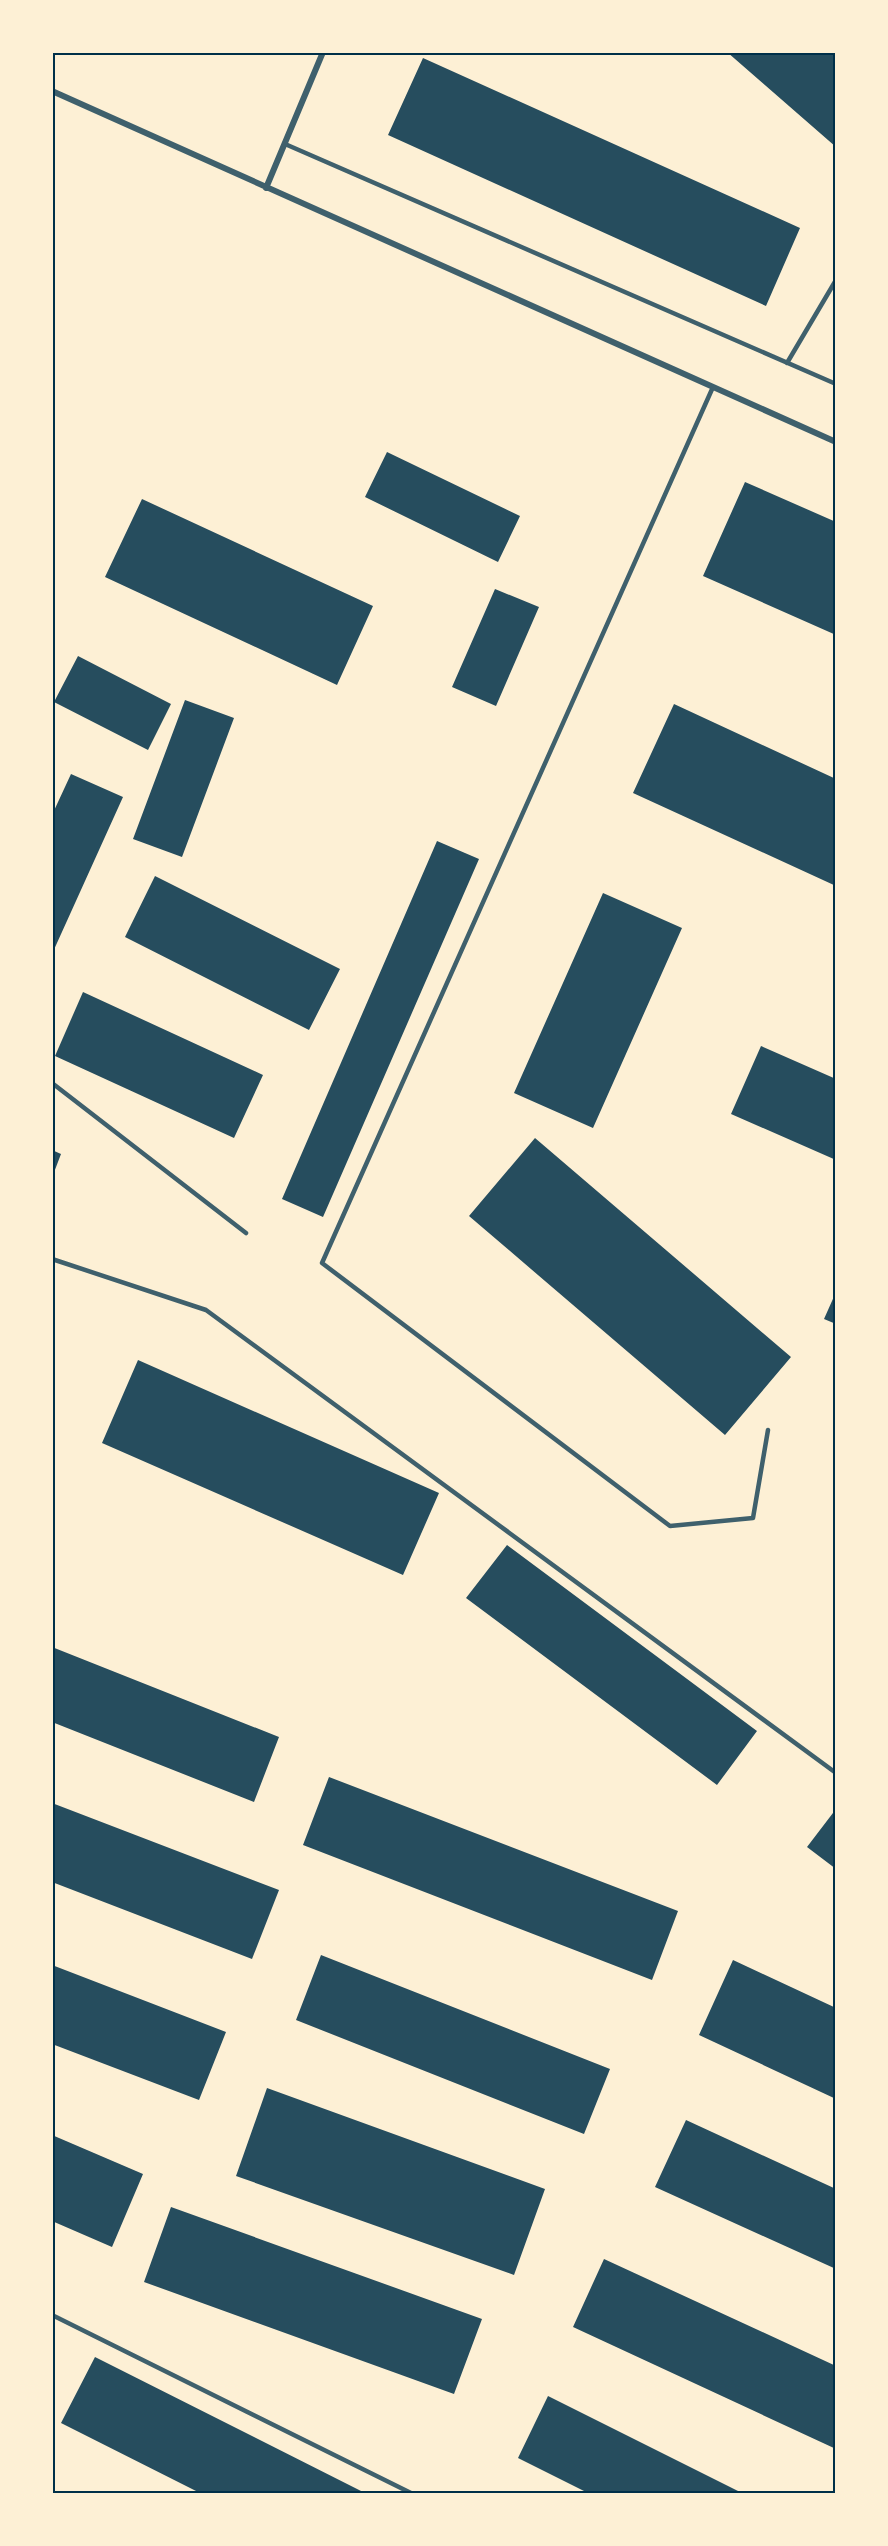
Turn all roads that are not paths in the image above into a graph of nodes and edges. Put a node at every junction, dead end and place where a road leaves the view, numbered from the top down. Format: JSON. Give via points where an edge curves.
{"nodes":[{"id":1,"x":323,"y":52,"type":"edge"},
{"id":2,"x":52,"y":91,"type":"edge"},
{"id":3,"x":285,"y":144,"type":"junction"},
{"id":4,"x":266,"y":188,"type":"junction"},
{"id":5,"x":836,"y":280,"type":"edge"},
{"id":6,"x":787,"y":363,"type":"junction"},
{"id":7,"x":836,"y":384,"type":"edge"},
{"id":8,"x":713,"y":387,"type":"junction"},
{"id":9,"x":836,"y":442,"type":"edge"},
{"id":10,"x":52,"y":1083,"type":"edge"},
{"id":11,"x":246,"y":1233,"type":"dead end"},
{"id":12,"x":52,"y":1259,"type":"edge"},
{"id":13,"x":768,"y":1430,"type":"dead end"},
{"id":14,"x":836,"y":1773,"type":"edge"},
{"id":15,"x":52,"y":2315,"type":"edge"},
{"id":16,"x":413,"y":2493,"type":"edge"}],
"edges":[{"from":1,"to":3,"type":"street"},
{"from":2,"to":4,"type":"street"},
{"from":3,"to":4,"type":"street"},
{"from":3,"to":6,"type":"lane"},
{"from":4,"to":8,"type":"street"},
{"from":5,"to":6,"type":"lane"},
{"from":6,"to":7,"type":"lane"},
{"from":8,"to":9,"type":"street"},
{"from":8,"to":13,"type":"lane","via":[[322,1263],[670,1526],[753,1518]]},
{"from":10,"to":11,"type":"lane"},
{"from":12,"to":14,"type":"lane","via":[[206,1310]]},
{"from":15,"to":16,"type":"lane"}]}
